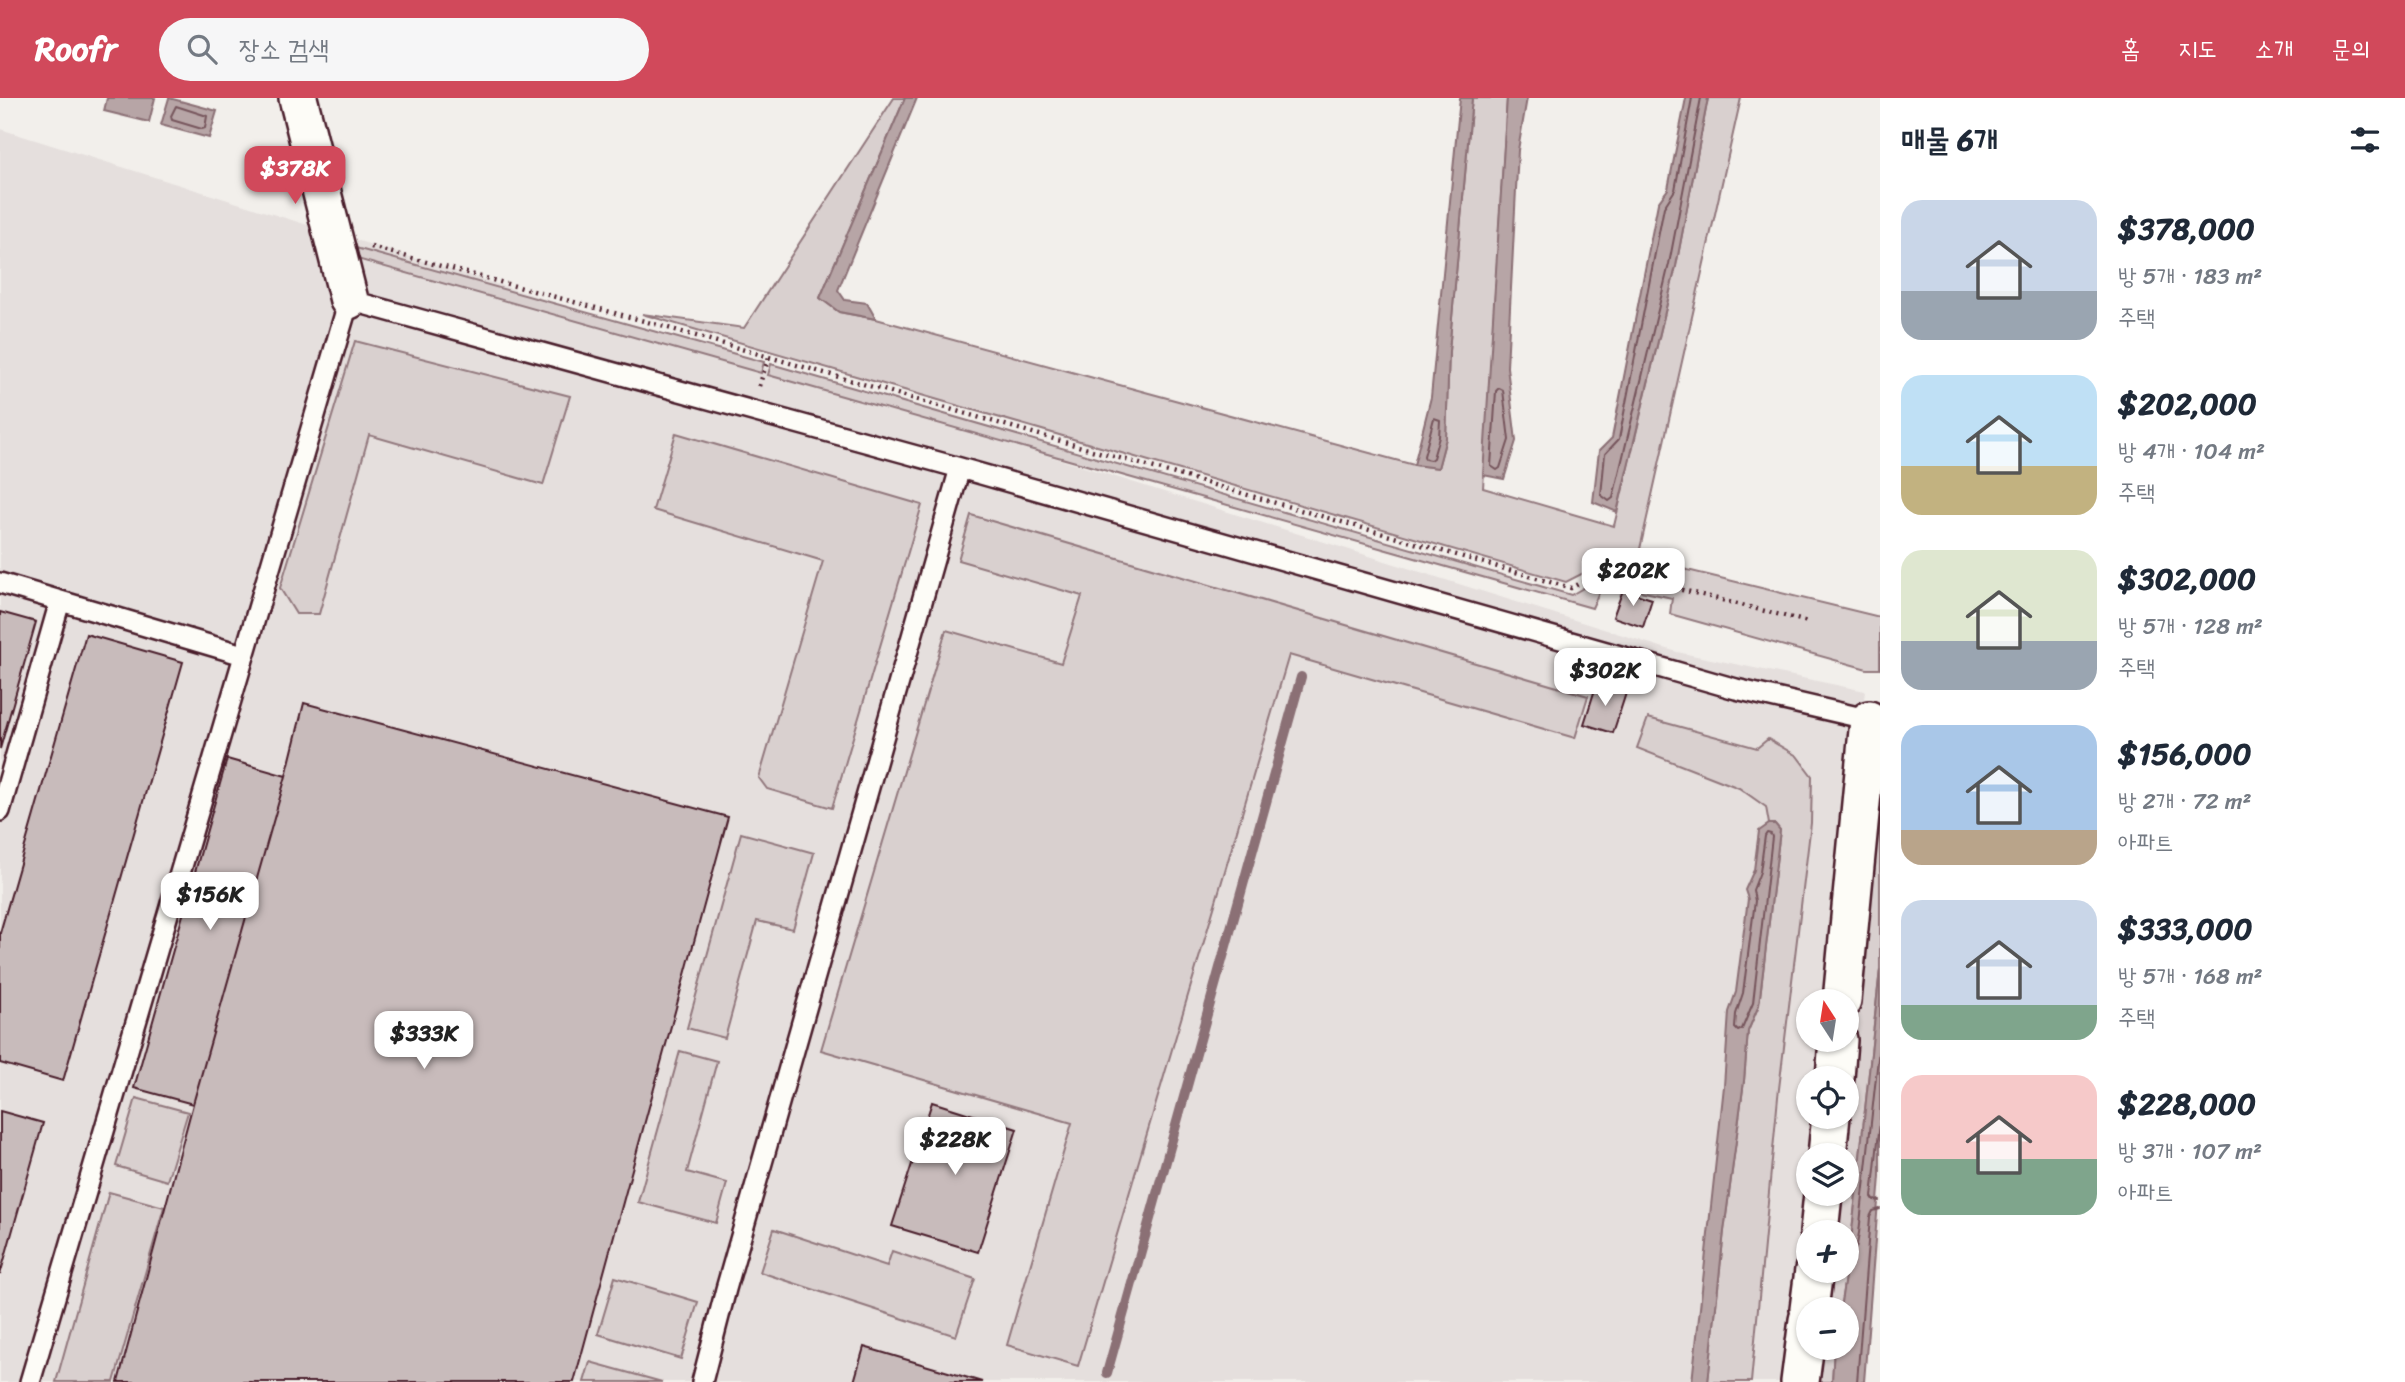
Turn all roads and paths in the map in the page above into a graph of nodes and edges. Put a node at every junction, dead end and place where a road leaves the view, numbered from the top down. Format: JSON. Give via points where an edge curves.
{"nodes":[{"id":1,"x":298,"y":98,"type":"edge"},
{"id":2,"x":332,"y":236,"type":"junction"},
{"id":3,"x":349,"y":300,"type":"junction"},
{"id":4,"x":769,"y":357,"type":"junction"},
{"id":5,"x":750,"y":410,"type":"junction"},
{"id":6,"x":960,"y":468,"type":"junction"},
{"id":7,"x":0,"y":583,"type":"edge"},
{"id":8,"x":60,"y":601,"type":"junction"},
{"id":9,"x":1808,"y":622,"type":"dead end"},
{"id":10,"x":243,"y":655,"type":"junction"},
{"id":11,"x":1875,"y":721,"type":"edge"},
{"id":12,"x":0,"y":811,"type":"edge"},
{"id":13,"x":1843,"y":989,"type":"edge"},
{"id":14,"x":1803,"y":1360,"type":"edge"},
{"id":15,"x":30,"y":1382,"type":"edge"},
{"id":16,"x":702,"y":1382,"type":"edge"},
{"id":17,"x":1800,"y":1382,"type":"edge"}],
"edges":[{"from":1,"to":2,"type":"street"},
{"from":2,"to":3,"type":"street"},
{"from":2,"to":4,"type":"path"},
{"from":3,"to":5,"type":"lane"},
{"from":3,"to":10,"type":"lane"},
{"from":4,"to":5,"type":"path"},
{"from":4,"to":9,"type":"path","via":[[1571,588],[1604,570]]},
{"from":5,"to":6,"type":"lane"},
{"from":6,"to":11,"type":"lane","via":[[1736,689]]},
{"from":6,"to":16,"type":"lane"},
{"from":7,"to":8,"type":"lane"},
{"from":8,"to":10,"type":"lane"},
{"from":8,"to":12,"type":"lane"},
{"from":10,"to":15,"type":"lane"},
{"from":11,"to":13,"type":"street"},
{"from":14,"to":17,"type":"street"}]}
